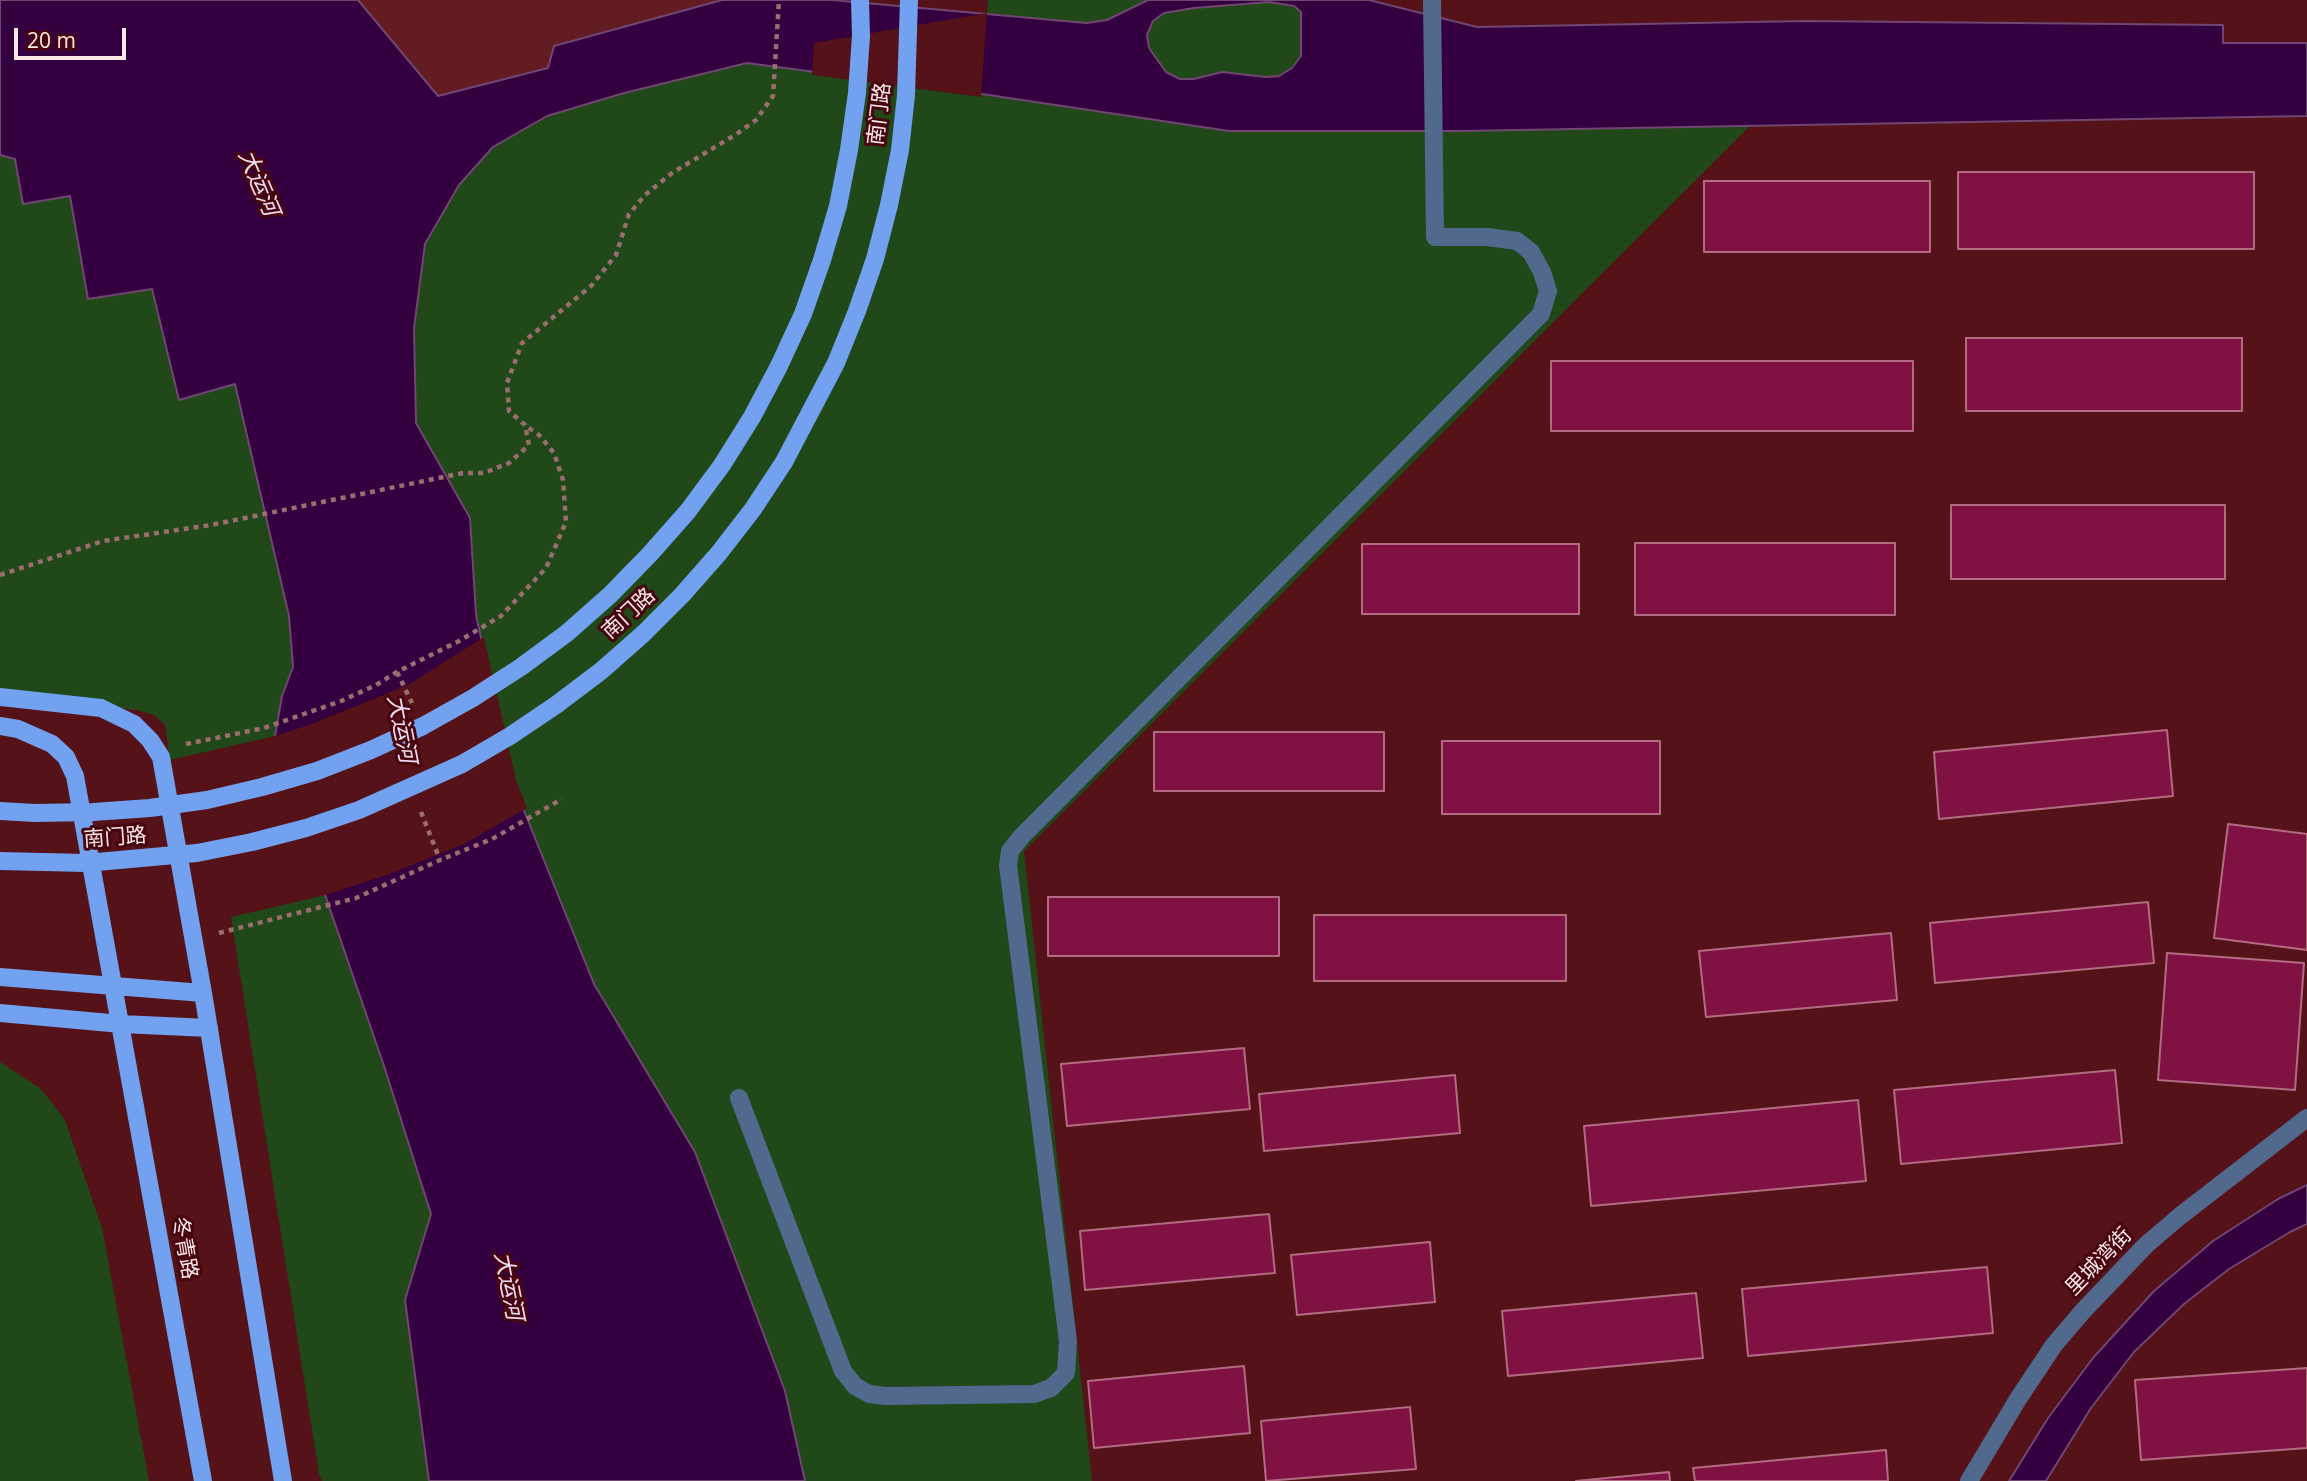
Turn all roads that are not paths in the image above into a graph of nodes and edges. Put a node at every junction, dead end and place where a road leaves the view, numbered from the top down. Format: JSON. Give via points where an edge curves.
{"nodes":[{"id":1,"x":860,"y":0,"type":"edge"},
{"id":2,"x":909,"y":0,"type":"edge"},
{"id":3,"x":1432,"y":0,"type":"edge"},
{"id":4,"x":0,"y":697,"type":"edge"},
{"id":5,"x":0,"y":726,"type":"edge"},
{"id":6,"x":0,"y":811,"type":"edge"},
{"id":7,"x":0,"y":861,"type":"edge"},
{"id":8,"x":0,"y":977,"type":"edge"},
{"id":9,"x":114,"y":987,"type":"junction"},
{"id":10,"x":203,"y":993,"type":"junction"},
{"id":11,"x":0,"y":1013,"type":"edge"},
{"id":12,"x":121,"y":1024,"type":"junction"},
{"id":13,"x":209,"y":1028,"type":"junction"},
{"id":14,"x":739,"y":1098,"type":"dead end"},
{"id":15,"x":2307,"y":1118,"type":"edge"},
{"id":16,"x":203,"y":1481,"type":"edge"},
{"id":17,"x":283,"y":1481,"type":"edge"},
{"id":18,"x":1969,"y":1481,"type":"edge"}],
"edges":[{"from":1,"to":6,"type":"main road","name":"南门路","bridge":true,"via":[[857,93],[849,150],[838,206],[803,314],[752,417],[722,465],[688,511],[610,595],[540,653],[473,698],[382,746],[317,771],[206,800],[149,808],[93,813]]},
{"from":2,"to":7,"type":"main road","name":"南门路","bridge":true,"via":[[900,150],[858,311],[784,462],[753,509],[643,634],[601,671],[510,736],[462,764],[359,810],[306,828],[197,853],[86,863]]},
{"from":3,"to":14,"type":"street","via":[[1436,237],[1517,241],[1531,252],[1542,272],[1548,291],[1541,314],[1010,851],[1008,864],[1068,1341],[1066,1373],[1051,1388],[1034,1394],[886,1396],[855,1386],[843,1371]]},
{"from":4,"to":10,"type":"main road","via":[[100,708],[134,724],[158,749]]},
{"from":5,"to":9,"type":"main road","name":"冬青路","via":[[52,744],[72,766]]},
{"from":8,"to":9,"type":"main road"},
{"from":9,"to":10,"type":"main road"},
{"from":9,"to":12,"type":"main road","name":"冬青路"},
{"from":10,"to":13,"type":"main road"},
{"from":11,"to":12,"type":"main road"},
{"from":12,"to":13,"type":"main road"},
{"from":12,"to":16,"type":"main road","name":"冬青路"},
{"from":13,"to":17,"type":"main road"},
{"from":15,"to":18,"type":"street","name":"里城湾街","via":[[2180,1216],[2091,1302],[2054,1345]]}]}
